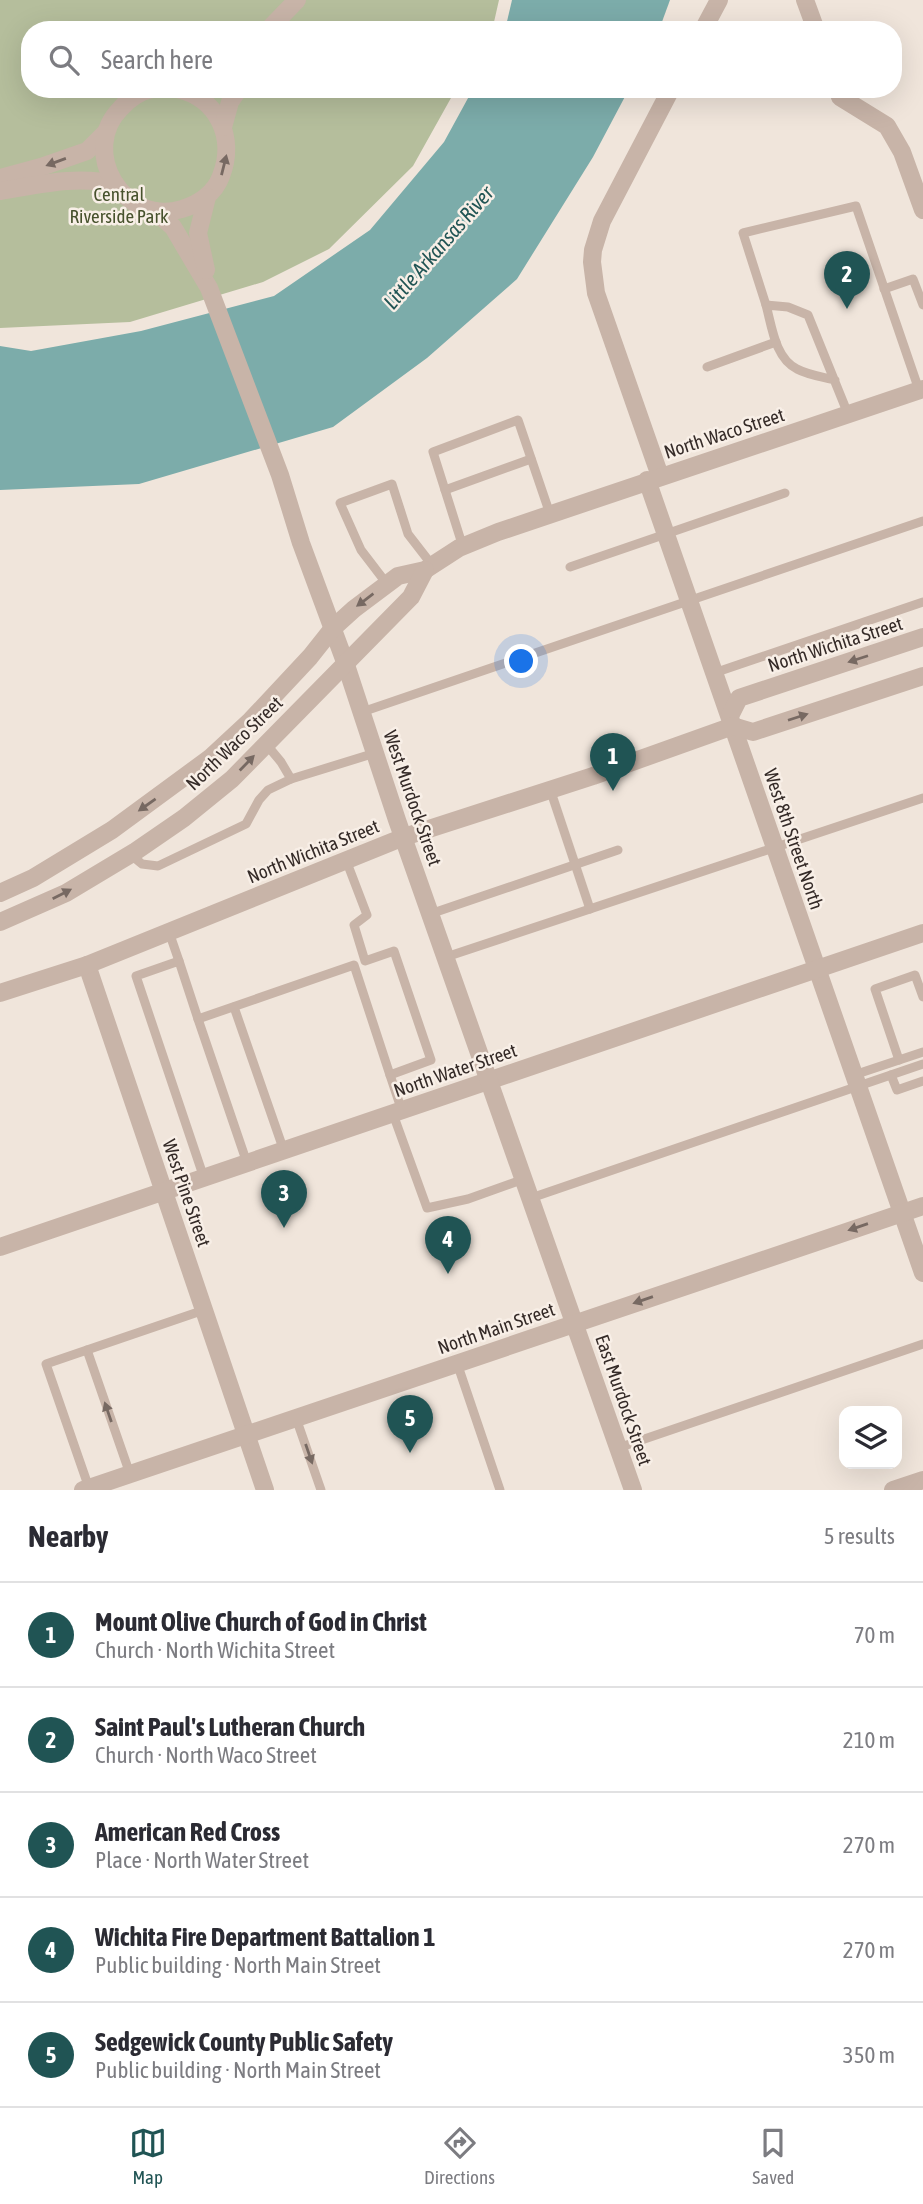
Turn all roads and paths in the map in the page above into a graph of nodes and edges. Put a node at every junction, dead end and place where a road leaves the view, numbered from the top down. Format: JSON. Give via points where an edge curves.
{"nodes":[{"id":1,"x":298,"y":0,"type":"edge"},
{"id":2,"x":719,"y":0,"type":"edge"},
{"id":3,"x":805,"y":0,"type":"edge"},
{"id":4,"x":277,"y":21,"type":"edge"},
{"id":5,"x":285,"y":21,"type":"edge"},
{"id":6,"x":708,"y":21,"type":"edge"},
{"id":7,"x":813,"y":21,"type":"edge"},
{"id":8,"x":131,"y":98,"type":"edge"},
{"id":9,"x":198,"y":98,"type":"edge"},
{"id":10,"x":233,"y":98,"type":"edge"},
{"id":11,"x":666,"y":98,"type":"edge"},
{"id":12,"x":842,"y":98,"type":"edge"},
{"id":13,"x":223,"y":127,"type":"junction"},
{"id":14,"x":106,"y":132,"type":"junction"},
{"id":15,"x":0,"y":178,"type":"edge"},
{"id":16,"x":114,"y":184,"type":"junction"},
{"id":17,"x":0,"y":191,"type":"edge"},
{"id":18,"x":207,"y":197,"type":"junction"},
{"id":19,"x":923,"y":210,"type":"edge"},
{"id":20,"x":155,"y":212,"type":"junction"},
{"id":21,"x":209,"y":288,"type":"junction"},
{"id":22,"x":884,"y":289,"type":"junction"},
{"id":23,"x":923,"y":304,"type":"edge"},
{"id":24,"x":766,"y":305,"type":"junction"},
{"id":25,"x":776,"y":342,"type":"junction"},
{"id":26,"x":707,"y":367,"type":"dead end"},
{"id":27,"x":835,"y":380,"type":"junction"},
{"id":28,"x":921,"y":390,"type":"edge"},
{"id":29,"x":848,"y":414,"type":"junction"},
{"id":30,"x":531,"y":459,"type":"junction"},
{"id":31,"x":653,"y":478,"type":"junction"},
{"id":32,"x":445,"y":490,"type":"junction"},
{"id":33,"x":785,"y":493,"type":"dead end"},
{"id":34,"x":550,"y":514,"type":"junction"},
{"id":35,"x":923,"y":521,"type":"edge"},
{"id":36,"x":666,"y":534,"type":"junction"},
{"id":37,"x":463,"y":547,"type":"junction"},
{"id":38,"x":570,"y":567,"type":"dead end"},
{"id":39,"x":429,"y":568,"type":"junction"},
{"id":40,"x":387,"y":584,"type":"junction"},
{"id":41,"x":689,"y":601,"type":"junction"},
{"id":42,"x":923,"y":602,"type":"edge"},
{"id":43,"x":333,"y":628,"type":"junction"},
{"id":44,"x":923,"y":637,"type":"edge"},
{"id":45,"x":345,"y":662,"type":"junction"},
{"id":46,"x":714,"y":673,"type":"junction"},
{"id":47,"x":923,"y":676,"type":"edge"},
{"id":48,"x":362,"y":712,"type":"junction"},
{"id":49,"x":732,"y":721,"type":"junction"},
{"id":50,"x":266,"y":744,"type":"junction"},
{"id":51,"x":375,"y":752,"type":"junction"},
{"id":52,"x":291,"y":779,"type":"junction"},
{"id":53,"x":550,"y":789,"type":"junction"},
{"id":54,"x":923,"y":798,"type":"edge"},
{"id":55,"x":404,"y":837,"type":"junction"},
{"id":56,"x":775,"y":847,"type":"junction"},
{"id":57,"x":618,"y":850,"type":"dead end"},
{"id":58,"x":131,"y":855,"type":"junction"},
{"id":59,"x":346,"y":860,"type":"junction"},
{"id":60,"x":575,"y":865,"type":"junction"},
{"id":61,"x":0,"y":893,"type":"edge"},
{"id":62,"x":590,"y":909,"type":"junction"},
{"id":63,"x":430,"y":914,"type":"junction"},
{"id":64,"x":0,"y":922,"type":"edge"},
{"id":65,"x":169,"y":932,"type":"junction"},
{"id":66,"x":923,"y":933,"type":"edge"},
{"id":67,"x":446,"y":957,"type":"junction"},
{"id":68,"x":179,"y":961,"type":"junction"},
{"id":69,"x":365,"y":961,"type":"junction"},
{"id":70,"x":87,"y":965,"type":"junction"},
{"id":71,"x":354,"y":965,"type":"junction"},
{"id":72,"x":817,"y":970,"type":"junction"},
{"id":73,"x":0,"y":993,"type":"edge"},
{"id":74,"x":923,"y":997,"type":"edge"},
{"id":75,"x":234,"y":1007,"type":"junction"},
{"id":76,"x":198,"y":1019,"type":"junction"},
{"id":77,"x":923,"y":1052,"type":"edge"},
{"id":78,"x":900,"y":1060,"type":"junction"},
{"id":79,"x":923,"y":1064,"type":"edge"},
{"id":80,"x":390,"y":1075,"type":"junction"},
{"id":81,"x":891,"y":1075,"type":"junction"},
{"id":82,"x":489,"y":1081,"type":"junction"},
{"id":83,"x":856,"y":1081,"type":"junction"},
{"id":84,"x":923,"y":1081,"type":"edge"},
{"id":85,"x":398,"y":1112,"type":"junction"},
{"id":86,"x":284,"y":1151,"type":"junction"},
{"id":87,"x":247,"y":1163,"type":"junction"},
{"id":88,"x":204,"y":1178,"type":"junction"},
{"id":89,"x":524,"y":1179,"type":"junction"},
{"id":90,"x":164,"y":1191,"type":"junction"},
{"id":91,"x":531,"y":1198,"type":"junction"},
{"id":92,"x":923,"y":1206,"type":"edge"},
{"id":93,"x":901,"y":1212,"type":"junction"},
{"id":94,"x":0,"y":1247,"type":"edge"},
{"id":95,"x":923,"y":1273,"type":"edge"},
{"id":96,"x":204,"y":1310,"type":"junction"},
{"id":97,"x":575,"y":1323,"type":"junction"},
{"id":98,"x":923,"y":1344,"type":"edge"},
{"id":99,"x":87,"y":1350,"type":"junction"},
{"id":100,"x":457,"y":1363,"type":"junction"},
{"id":101,"x":296,"y":1418,"type":"junction"},
{"id":102,"x":246,"y":1435,"type":"junction"},
{"id":103,"x":618,"y":1448,"type":"junction"},
{"id":104,"x":130,"y":1474,"type":"junction"},
{"id":105,"x":923,"y":1480,"type":"edge"},
{"id":106,"x":86,"y":1489,"type":"edge"},
{"id":107,"x":498,"y":1489,"type":"edge"},
{"id":108,"x":265,"y":1490,"type":"edge"},
{"id":109,"x":321,"y":1490,"type":"edge"},
{"id":110,"x":633,"y":1490,"type":"edge"},
{"id":111,"x":893,"y":1490,"type":"edge"}],
"edges":[{"from":1,"to":4,"type":"street"},
{"from":1,"to":5,"type":"street"},
{"from":2,"to":6,"type":"street"},
{"from":3,"to":7,"type":"street"},
{"from":8,"to":14,"type":"street","via":[[115,114]]},
{"from":9,"to":13,"type":"street"},
{"from":10,"to":13,"type":"street"},
{"from":11,"to":31,"type":"street","name":"West 8th Street North","via":[[602,221],[592,266],[596,293]]},
{"from":12,"to":19,"type":"street","via":[[887,125]]},
{"from":18,"to":13,"type":"street","name":"West Murdock Street","one_way":true,"via":[[226,164],[228,145]]},
{"from":14,"to":15,"type":"street","one_way":true,"via":[[87,151]]},
{"from":14,"to":16,"type":"street","via":[[104,159]]},
{"from":16,"to":17,"type":"street","via":[[73,180]]},
{"from":16,"to":20,"type":"street","name":"West Murdock Street","via":[[132,202]]},
{"from":18,"to":20,"type":"street","via":[[192,207]]},
{"from":18,"to":21,"type":"street","name":"West Murdock Street","via":[[198,233]]},
{"from":20,"to":21,"type":"street","name":"West Murdock Street","via":[[173,227]]},
{"from":21,"to":43,"type":"street","name":"West Murdock Street"},
{"from":22,"to":23,"type":"lane","via":[[913,279]]},
{"from":22,"to":24,"type":"lane","via":[[856,206],[743,233]]},
{"from":22,"to":28,"type":"lane"},
{"from":24,"to":25,"type":"lane"},
{"from":24,"to":27,"type":"lane","via":[[808,315]]},
{"from":25,"to":26,"type":"lane"},
{"from":25,"to":27,"type":"lane","via":[[783,358],[797,369]]},
{"from":27,"to":29,"type":"lane"},
{"from":28,"to":29,"type":"street","name":"North Waco Street"},
{"from":29,"to":31,"type":"street","name":"North Waco Street"},
{"from":30,"to":32,"type":"lane"},
{"from":30,"to":32,"type":"lane","via":[[518,420],[433,452]]},
{"from":30,"to":34,"type":"lane"},
{"from":31,"to":34,"type":"street","name":"North Waco Street"},
{"from":31,"to":36,"type":"street","name":"West 8th Street North"},
{"from":32,"to":37,"type":"lane"},
{"from":33,"to":36,"type":"lane"},
{"from":34,"to":37,"type":"street","name":"North Waco Street"},
{"from":35,"to":41,"type":"lane"},
{"from":36,"to":38,"type":"lane"},
{"from":36,"to":41,"type":"street","name":"West 8th Street North"},
{"from":37,"to":39,"type":"street","name":"North Waco Street"},
{"from":39,"to":40,"type":"street","name":"North Waco Street","via":[[398,576]]},
{"from":39,"to":40,"type":"lane","via":[[408,534],[392,484],[340,503],[361,550]]},
{"from":39,"to":45,"type":"street","name":"North Waco Street","via":[[411,597]]},
{"from":40,"to":43,"type":"street","name":"North Waco Street","one_way":true},
{"from":41,"to":46,"type":"street","name":"West 8th Street North"},
{"from":41,"to":48,"type":"lane"},
{"from":42,"to":46,"type":"lane"},
{"from":43,"to":45,"type":"street","name":"West Murdock Street"},
{"from":43,"to":61,"type":"street","name":"North Waco Street","one_way":true,"via":[[251,720],[210,758],[112,830]]},
{"from":44,"to":49,"type":"street","name":"North Wichita Street","one_way":true,"via":[[739,698]]},
{"from":45,"to":48,"type":"street","name":"West Murdock Street"},
{"from":45,"to":50,"type":"street","name":"North Waco Street"},
{"from":46,"to":49,"type":"street","name":"West 8th Street North"},
{"from":49,"to":47,"type":"street","name":"North Wichita Street","one_way":true,"via":[[753,732]]},
{"from":48,"to":51,"type":"street","name":"West Murdock Street"},
{"from":49,"to":53,"type":"street","name":"North Wichita Street"},
{"from":49,"to":56,"type":"street","name":"West 8th Street North"},
{"from":50,"to":52,"type":"lane"},
{"from":58,"to":50,"type":"street","name":"North Waco Street","one_way":true,"via":[[232,779]]},
{"from":51,"to":52,"type":"lane"},
{"from":51,"to":55,"type":"street","name":"West Murdock Street"},
{"from":52,"to":58,"type":"lane","via":[[258,800],[246,824],[183,855],[158,866],[142,864]]},
{"from":53,"to":55,"type":"street","name":"North Wichita Street"},
{"from":53,"to":60,"type":"lane"},
{"from":54,"to":56,"type":"lane"},
{"from":55,"to":59,"type":"street","name":"North Wichita Street"},
{"from":55,"to":63,"type":"street","name":"West Murdock Street"},
{"from":56,"to":62,"type":"lane"},
{"from":56,"to":72,"type":"street","name":"West 8th Street North"},
{"from":57,"to":60,"type":"lane"},
{"from":64,"to":58,"type":"street","name":"North Waco Street","one_way":true,"via":[[66,893]]},
{"from":59,"to":65,"type":"street","name":"North Wichita Street"},
{"from":59,"to":69,"type":"lane","via":[[367,915],[354,926]]},
{"from":60,"to":62,"type":"lane"},
{"from":60,"to":63,"type":"lane"},
{"from":62,"to":67,"type":"lane"},
{"from":63,"to":67,"type":"street","name":"West Murdock Street"},
{"from":65,"to":68,"type":"lane"},
{"from":65,"to":70,"type":"street","name":"North Wichita Street"},
{"from":66,"to":72,"type":"street","name":"North Water Street"},
{"from":67,"to":82,"type":"street","name":"West Murdock Street"},
{"from":68,"to":76,"type":"lane"},
{"from":68,"to":88,"type":"lane","via":[[136,976]]},
{"from":69,"to":71,"type":"lane"},
{"from":69,"to":80,"type":"lane","via":[[394,951],[431,1060]]},
{"from":70,"to":73,"type":"street","name":"North Wichita Street"},
{"from":70,"to":90,"type":"street","name":"West Pine Street"},
{"from":71,"to":75,"type":"lane"},
{"from":71,"to":80,"type":"lane"},
{"from":72,"to":82,"type":"street","name":"North Water Street"},
{"from":72,"to":83,"type":"street","name":"West 8th Street North"},
{"from":74,"to":78,"type":"lane","via":[[915,975],[875,989]]},
{"from":75,"to":76,"type":"lane"},
{"from":75,"to":86,"type":"lane"},
{"from":76,"to":87,"type":"lane"},
{"from":77,"to":78,"type":"lane"},
{"from":78,"to":83,"type":"lane"},
{"from":79,"to":81,"type":"lane"},
{"from":80,"to":85,"type":"lane"},
{"from":81,"to":83,"type":"lane"},
{"from":81,"to":84,"type":"lane","via":[[897,1090]]},
{"from":82,"to":85,"type":"street","name":"North Water Street"},
{"from":82,"to":89,"type":"street","name":"West Murdock Street"},
{"from":83,"to":91,"type":"lane"},
{"from":83,"to":93,"type":"street","name":"West 8th Street North"},
{"from":85,"to":86,"type":"street","name":"North Water Street"},
{"from":85,"to":89,"type":"lane","via":[[427,1209]]},
{"from":86,"to":87,"type":"street","name":"North Water Street"},
{"from":87,"to":88,"type":"street","name":"North Water Street"},
{"from":88,"to":90,"type":"street","name":"North Water Street"},
{"from":89,"to":91,"type":"street","name":"West Murdock Street"},
{"from":90,"to":94,"type":"street","name":"North Water Street"},
{"from":90,"to":96,"type":"street","name":"West Pine Street"},
{"from":91,"to":97,"type":"street","name":"West Murdock Street"},
{"from":92,"to":93,"type":"street","name":"North Main Street"},
{"from":93,"to":95,"type":"street","name":"West 8th Street North"},
{"from":93,"to":97,"type":"street","name":"North Main Street","one_way":true},
{"from":96,"to":99,"type":"lane"},
{"from":96,"to":102,"type":"street","name":"West Pine Street"},
{"from":97,"to":100,"type":"street","name":"North Main Street"},
{"from":97,"to":103,"type":"street","name":"East Murdock Street"},
{"from":98,"to":103,"type":"lane"},
{"from":104,"to":99,"type":"lane","one_way":true},
{"from":99,"to":106,"type":"lane","via":[[46,1364]]},
{"from":100,"to":101,"type":"street","name":"North Main Street"},
{"from":100,"to":107,"type":"lane"},
{"from":101,"to":102,"type":"street","name":"North Main Street"},
{"from":101,"to":109,"type":"lane","one_way":true},
{"from":102,"to":104,"type":"street","name":"North Main Street"},
{"from":102,"to":108,"type":"street","name":"West Pine Street"},
{"from":103,"to":110,"type":"street","name":"East Murdock Street"},
{"from":104,"to":106,"type":"street","name":"North Main Street"},
{"from":105,"to":111,"type":"street"}]}
